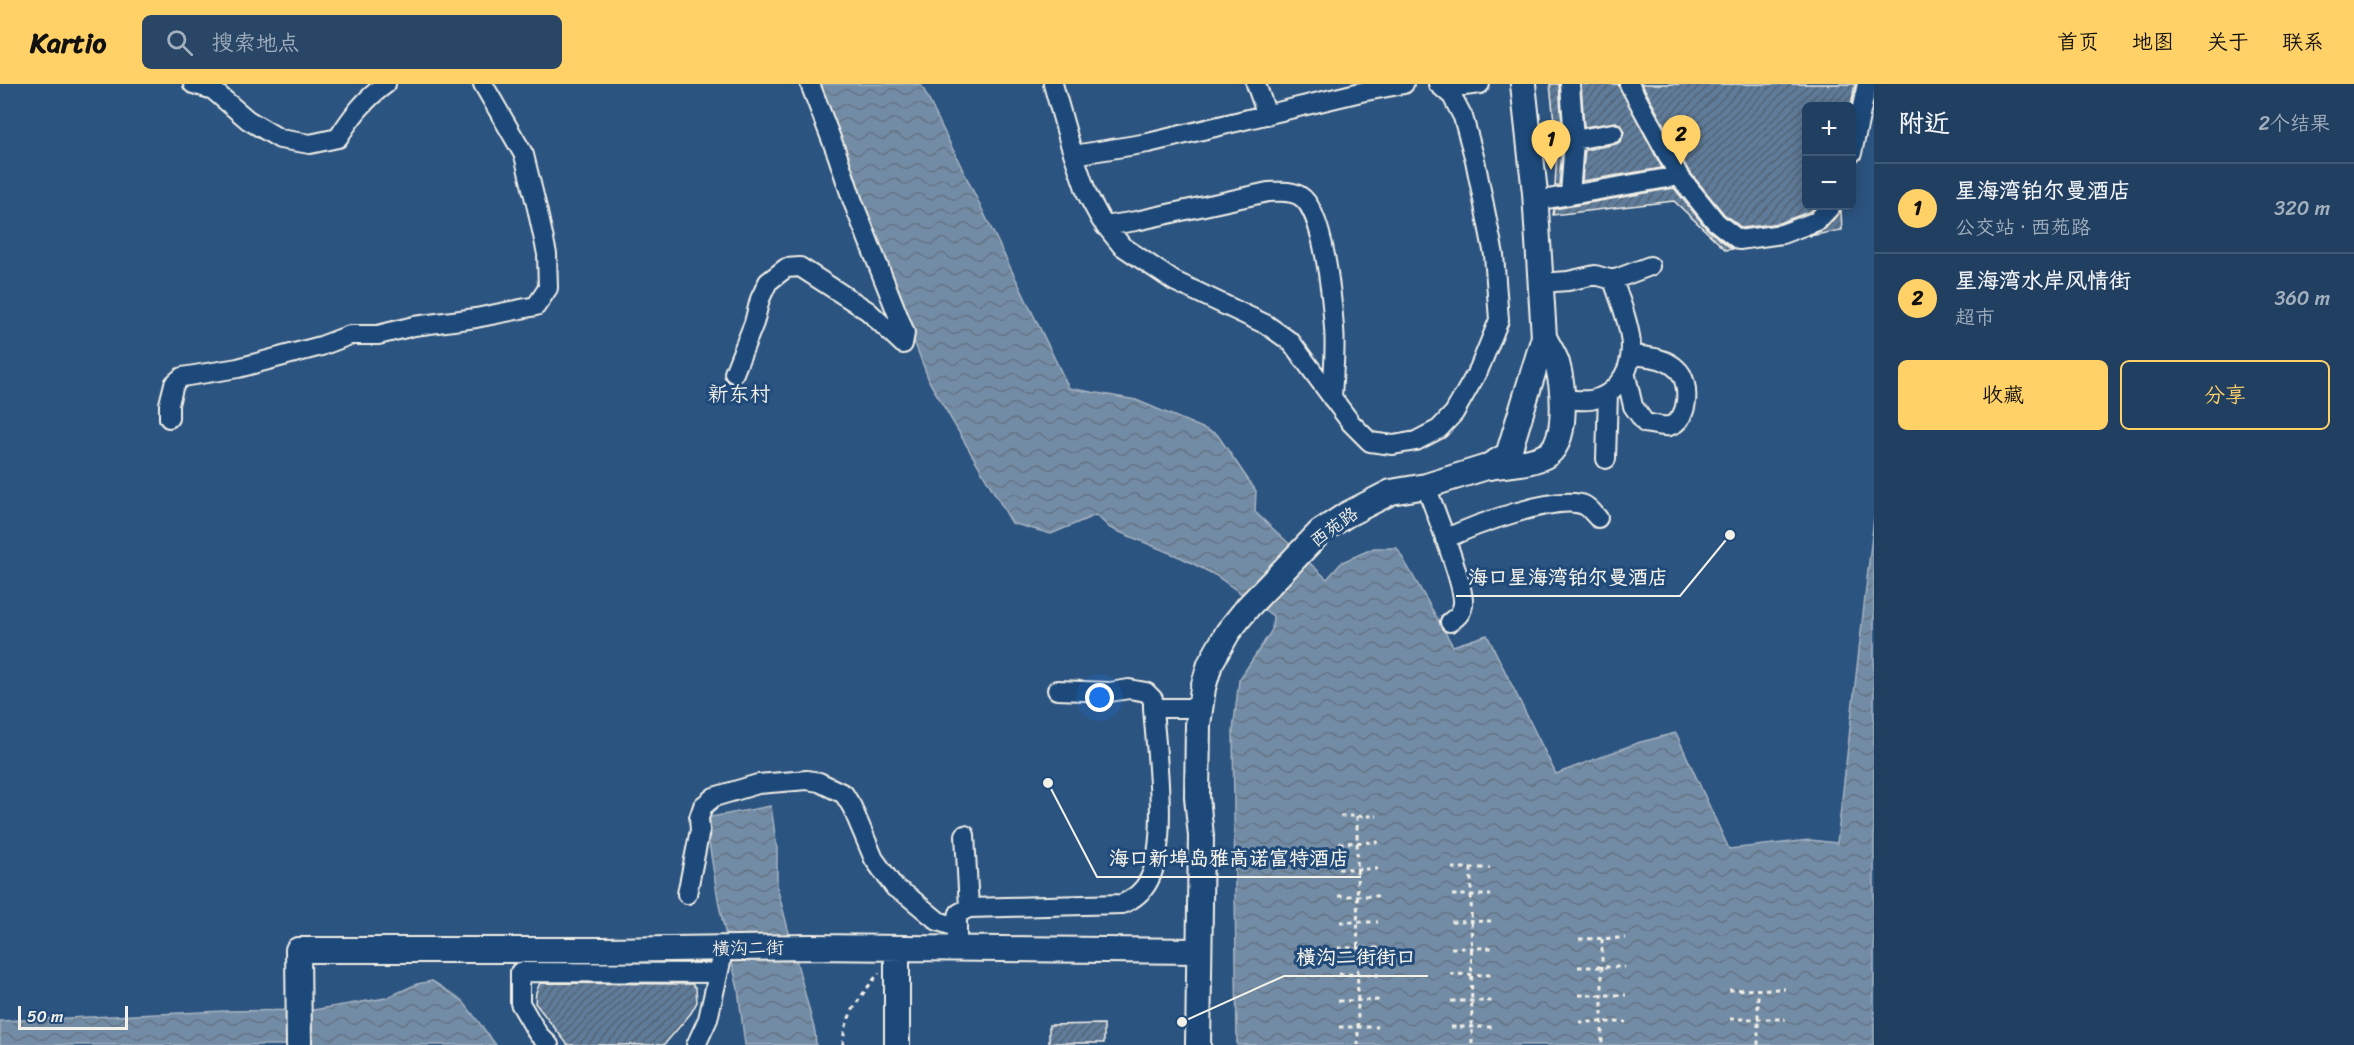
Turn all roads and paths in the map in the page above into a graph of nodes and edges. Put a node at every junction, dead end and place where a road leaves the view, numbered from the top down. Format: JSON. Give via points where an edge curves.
{"nodes":[{"id":1,"x":193,"y":84,"type":"edge"},
{"id":2,"x":386,"y":84,"type":"edge"},
{"id":3,"x":483,"y":84,"type":"edge"},
{"id":4,"x":810,"y":84,"type":"edge"},
{"id":5,"x":1053,"y":84,"type":"edge"},
{"id":6,"x":1256,"y":84,"type":"edge"},
{"id":7,"x":1404,"y":84,"type":"edge"},
{"id":8,"x":1440,"y":84,"type":"edge"},
{"id":9,"x":1480,"y":84,"type":"edge"},
{"id":10,"x":1523,"y":84,"type":"edge"},
{"id":11,"x":1570,"y":84,"type":"edge"},
{"id":12,"x":1629,"y":84,"type":"edge"},
{"id":13,"x":1867,"y":84,"type":"edge"},
{"id":14,"x":1267,"y":115,"type":"junction"},
{"id":15,"x":1856,"y":131,"type":"edge"},
{"id":16,"x":1613,"y":133,"type":"dead end"},
{"id":17,"x":1574,"y":140,"type":"junction"},
{"id":18,"x":1074,"y":155,"type":"junction"},
{"id":19,"x":1679,"y":176,"type":"junction"},
{"id":20,"x":1570,"y":195,"type":"junction"},
{"id":21,"x":1536,"y":201,"type":"junction"},
{"id":22,"x":1827,"y":210,"type":"edge"},
{"id":23,"x":1105,"y":226,"type":"junction"},
{"id":24,"x":1650,"y":266,"type":"dead end"},
{"id":25,"x":1613,"y":280,"type":"junction"},
{"id":26,"x":1541,"y":283,"type":"junction"},
{"id":27,"x":1544,"y":337,"type":"junction"},
{"id":28,"x":1632,"y":354,"type":"junction"},
{"id":29,"x":734,"y":373,"type":"dead end"},
{"id":30,"x":1626,"y":376,"type":"junction"},
{"id":31,"x":1608,"y":393,"type":"junction"},
{"id":32,"x":1332,"y":398,"type":"junction"},
{"id":33,"x":1562,"y":398,"type":"junction"},
{"id":34,"x":169,"y":418,"type":"dead end"},
{"id":35,"x":1606,"y":459,"type":"dead end"},
{"id":36,"x":1487,"y":467,"type":"junction"},
{"id":37,"x":1426,"y":486,"type":"junction"},
{"id":38,"x":1598,"y":518,"type":"dead end"},
{"id":39,"x":1445,"y":539,"type":"junction"},
{"id":40,"x":1450,"y":622,"type":"dead end"},
{"id":41,"x":1058,"y":690,"type":"dead end"},
{"id":42,"x":1153,"y":708,"type":"junction"},
{"id":43,"x":1200,"y":708,"type":"junction"},
{"id":44,"x":1340,"y":816,"type":"dead end"},
{"id":45,"x":1358,"y":816,"type":"junction"},
{"id":46,"x":1377,"y":816,"type":"dead end"},
{"id":47,"x":965,"y":835,"type":"dead end"},
{"id":48,"x":1378,"y":842,"type":"dead end"},
{"id":49,"x":1339,"y":843,"type":"dead end"},
{"id":50,"x":1358,"y":843,"type":"junction"},
{"id":51,"x":1452,"y":868,"type":"dead end"},
{"id":52,"x":1471,"y":868,"type":"junction"},
{"id":53,"x":1490,"y":868,"type":"dead end"},
{"id":54,"x":1338,"y":869,"type":"dead end"},
{"id":55,"x":1358,"y":869,"type":"junction"},
{"id":56,"x":1378,"y":869,"type":"dead end"},
{"id":57,"x":687,"y":894,"type":"dead end"},
{"id":58,"x":1452,"y":895,"type":"dead end"},
{"id":59,"x":1471,"y":895,"type":"junction"},
{"id":60,"x":1491,"y":895,"type":"dead end"},
{"id":61,"x":1338,"y":896,"type":"dead end"},
{"id":62,"x":1358,"y":896,"type":"junction"},
{"id":63,"x":1378,"y":896,"type":"dead end"},
{"id":64,"x":969,"y":908,"type":"junction"},
{"id":65,"x":1491,"y":921,"type":"dead end"},
{"id":66,"x":1340,"y":922,"type":"dead end"},
{"id":67,"x":1358,"y":922,"type":"junction"},
{"id":68,"x":1378,"y":922,"type":"dead end"},
{"id":69,"x":1451,"y":922,"type":"dead end"},
{"id":70,"x":1471,"y":922,"type":"junction"},
{"id":71,"x":957,"y":938,"type":"junction"},
{"id":72,"x":1625,"y":938,"type":"dead end"},
{"id":73,"x":1579,"y":939,"type":"dead end"},
{"id":74,"x":1602,"y":939,"type":"junction"},
{"id":75,"x":1338,"y":948,"type":"dead end"},
{"id":76,"x":1358,"y":948,"type":"junction"},
{"id":77,"x":1379,"y":948,"type":"dead end"},
{"id":78,"x":1450,"y":948,"type":"dead end"},
{"id":79,"x":1471,"y":948,"type":"junction"},
{"id":80,"x":1493,"y":948,"type":"dead end"},
{"id":81,"x":726,"y":949,"type":"junction"},
{"id":82,"x":897,"y":949,"type":"junction"},
{"id":83,"x":1198,"y":951,"type":"junction"},
{"id":84,"x":574,"y":961,"type":"junction"},
{"id":85,"x":1578,"y":967,"type":"dead end"},
{"id":86,"x":1602,"y":967,"type":"junction"},
{"id":87,"x":1625,"y":967,"type":"dead end"},
{"id":88,"x":717,"y":973,"type":"junction"},
{"id":89,"x":1339,"y":974,"type":"dead end"},
{"id":90,"x":1450,"y":974,"type":"dead end"},
{"id":91,"x":1471,"y":974,"type":"junction"},
{"id":92,"x":1358,"y":975,"type":"junction"},
{"id":93,"x":1379,"y":975,"type":"dead end"},
{"id":94,"x":1491,"y":975,"type":"dead end"},
{"id":95,"x":1785,"y":989,"type":"dead end"},
{"id":96,"x":1729,"y":990,"type":"dead end"},
{"id":97,"x":1758,"y":990,"type":"junction"},
{"id":98,"x":1579,"y":995,"type":"dead end"},
{"id":99,"x":1602,"y":995,"type":"junction"},
{"id":100,"x":1626,"y":995,"type":"dead end"},
{"id":101,"x":1358,"y":1000,"type":"junction"},
{"id":102,"x":1380,"y":1000,"type":"dead end"},
{"id":103,"x":1338,"y":1001,"type":"dead end"},
{"id":104,"x":1451,"y":1001,"type":"dead end"},
{"id":105,"x":1471,"y":1001,"type":"junction"},
{"id":106,"x":1492,"y":1001,"type":"dead end"},
{"id":107,"x":1731,"y":1019,"type":"dead end"},
{"id":108,"x":1758,"y":1019,"type":"junction"},
{"id":109,"x":1785,"y":1019,"type":"dead end"},
{"id":110,"x":1602,"y":1022,"type":"junction"},
{"id":111,"x":1626,"y":1022,"type":"dead end"},
{"id":112,"x":1579,"y":1023,"type":"dead end"},
{"id":113,"x":1471,"y":1026,"type":"junction"},
{"id":114,"x":1339,"y":1027,"type":"dead end"},
{"id":115,"x":1358,"y":1027,"type":"junction"},
{"id":116,"x":1378,"y":1027,"type":"dead end"},
{"id":117,"x":1451,"y":1027,"type":"dead end"},
{"id":118,"x":1492,"y":1027,"type":"dead end"},
{"id":119,"x":299,"y":1045,"type":"edge"},
{"id":120,"x":549,"y":1045,"type":"edge"},
{"id":121,"x":696,"y":1045,"type":"edge"},
{"id":122,"x":843,"y":1045,"type":"edge"},
{"id":123,"x":897,"y":1045,"type":"edge"},
{"id":124,"x":1198,"y":1045,"type":"edge"},
{"id":125,"x":1358,"y":1045,"type":"edge"},
{"id":126,"x":1472,"y":1045,"type":"edge"},
{"id":127,"x":1602,"y":1045,"type":"edge"},
{"id":128,"x":1758,"y":1045,"type":"edge"}],
"edges":[{"from":1,"to":2,"type":"street","via":[[213,90],[248,120],[280,139],[310,144],[338,138],[353,114]]},
{"from":3,"to":34,"type":"street","via":[[527,166],[547,254],[548,288],[536,306],[378,335],[350,335],[238,368],[182,377],[174,384]]},
{"from":4,"to":29,"type":"street","via":[[905,333],[903,344],[868,311],[800,267],[786,268],[768,282]]},
{"from":5,"to":18,"type":"street"},
{"from":6,"to":14,"type":"street"},
{"from":7,"to":14,"type":"street"},
{"from":8,"to":9,"type":"street"},
{"from":8,"to":32,"type":"street","via":[[1463,117],[1475,160],[1494,255],[1499,320],[1479,369],[1454,413],[1439,429],[1416,441],[1394,445],[1370,442]]},
{"from":10,"to":21,"type":"main road","name":"西苑路"},
{"from":11,"to":17,"type":"street"},
{"from":12,"to":19,"type":"street"},
{"from":13,"to":15,"type":"street"},
{"from":14,"to":18,"type":"street","via":[[1148,143]]},
{"from":16,"to":17,"type":"street"},
{"from":17,"to":20,"type":"street"},
{"from":18,"to":23,"type":"street","via":[[1087,194]]},
{"from":19,"to":20,"type":"street"},
{"from":19,"to":22,"type":"street","via":[[1716,222],[1738,240],[1782,234],[1817,221]]},
{"from":20,"to":21,"type":"street"},
{"from":21,"to":26,"type":"main road","name":"西苑路"},
{"from":23,"to":32,"type":"street","via":[[1122,246],[1174,281],[1267,325],[1291,342]]},
{"from":23,"to":32,"type":"street","via":[[1268,192],[1300,196],[1309,204],[1324,244],[1334,329]]},
{"from":24,"to":25,"type":"street"},
{"from":25,"to":26,"type":"street","via":[[1595,275]]},
{"from":25,"to":28,"type":"street","via":[[1629,330]]},
{"from":26,"to":27,"type":"main road","name":"西苑路"},
{"from":27,"to":33,"type":"main road","via":[[1557,363]]},
{"from":27,"to":36,"type":"main road","name":"西苑路","via":[[1508,455]]},
{"from":28,"to":30,"type":"street"},
{"from":28,"to":30,"type":"street","via":[[1664,360],[1680,370],[1687,401],[1679,420],[1669,426],[1645,423],[1633,406]]},
{"from":30,"to":31,"type":"street"},
{"from":31,"to":33,"type":"street","via":[[1585,401]]},
{"from":31,"to":35,"type":"street"},
{"from":33,"to":36,"type":"main road","via":[[1563,421],[1558,442],[1547,456]]},
{"from":36,"to":37,"type":"main road","name":"西苑路"},
{"from":37,"to":39,"type":"street"},
{"from":37,"to":43,"type":"main road","name":"西苑路","via":[[1391,492],[1320,532],[1228,632],[1210,664]]},
{"from":38,"to":39,"type":"street","via":[[1586,506],[1575,504],[1533,508]]},
{"from":39,"to":40,"type":"street","via":[[1464,603],[1460,616]]},
{"from":41,"to":42,"type":"street","via":[[1146,692],[1153,699]]},
{"from":42,"to":43,"type":"street"},
{"from":42,"to":64,"type":"street","via":[[1159,829],[1156,860],[1143,889],[1122,904]]},
{"from":43,"to":83,"type":"main road","name":"西苑路"},
{"from":44,"to":45,"type":"path"},
{"from":45,"to":46,"type":"path"},
{"from":45,"to":50,"type":"path"},
{"from":47,"to":64,"type":"street"},
{"from":48,"to":50,"type":"path"},
{"from":49,"to":50,"type":"path"},
{"from":50,"to":55,"type":"path"},
{"from":51,"to":52,"type":"path"},
{"from":52,"to":53,"type":"path"},
{"from":52,"to":59,"type":"path"},
{"from":54,"to":55,"type":"path"},
{"from":55,"to":56,"type":"path"},
{"from":55,"to":62,"type":"path"},
{"from":57,"to":71,"type":"street","via":[[703,806],[714,797],[758,784],[807,780],[844,794],[874,859],[895,888]]},
{"from":58,"to":59,"type":"path"},
{"from":59,"to":60,"type":"path"},
{"from":59,"to":70,"type":"path"},
{"from":61,"to":62,"type":"path"},
{"from":62,"to":63,"type":"path"},
{"from":62,"to":67,"type":"path"},
{"from":64,"to":71,"type":"street","via":[[959,913]]},
{"from":65,"to":70,"type":"path"},
{"from":66,"to":67,"type":"path"},
{"from":67,"to":68,"type":"path"},
{"from":67,"to":76,"type":"path"},
{"from":69,"to":70,"type":"path"},
{"from":70,"to":79,"type":"path"},
{"from":71,"to":82,"type":"main road","name":"横沟二街"},
{"from":71,"to":83,"type":"main road","name":"横沟二街"},
{"from":72,"to":74,"type":"path"},
{"from":73,"to":74,"type":"path"},
{"from":74,"to":86,"type":"path"},
{"from":75,"to":76,"type":"path"},
{"from":76,"to":77,"type":"path"},
{"from":76,"to":92,"type":"path"},
{"from":78,"to":79,"type":"path"},
{"from":79,"to":80,"type":"path"},
{"from":79,"to":91,"type":"path"},
{"from":81,"to":82,"type":"main road","name":"横沟二街"},
{"from":81,"to":84,"type":"main road","name":"横沟二街"},
{"from":81,"to":88,"type":"street"},
{"from":82,"to":122,"type":"path","via":[[857,1000]]},
{"from":82,"to":123,"type":"main road"},
{"from":83,"to":124,"type":"main road","name":"西苑路"},
{"from":84,"to":88,"type":"street"},
{"from":84,"to":119,"type":"main road","name":"横沟二街","via":[[298,950]]},
{"from":84,"to":120,"type":"street","via":[[520,972],[520,1003]]},
{"from":85,"to":86,"type":"path"},
{"from":86,"to":87,"type":"path"},
{"from":86,"to":99,"type":"path"},
{"from":88,"to":121,"type":"street","via":[[708,1019]]},
{"from":89,"to":92,"type":"path"},
{"from":90,"to":91,"type":"path"},
{"from":91,"to":94,"type":"path"},
{"from":91,"to":105,"type":"path"},
{"from":92,"to":93,"type":"path"},
{"from":92,"to":101,"type":"path"},
{"from":95,"to":97,"type":"path"},
{"from":96,"to":97,"type":"path"},
{"from":97,"to":108,"type":"path"},
{"from":98,"to":99,"type":"path"},
{"from":99,"to":100,"type":"path"},
{"from":99,"to":110,"type":"path"},
{"from":101,"to":102,"type":"path"},
{"from":101,"to":103,"type":"path"},
{"from":101,"to":115,"type":"path"},
{"from":104,"to":105,"type":"path"},
{"from":105,"to":106,"type":"path"},
{"from":105,"to":113,"type":"path"},
{"from":107,"to":108,"type":"path"},
{"from":108,"to":109,"type":"path"},
{"from":108,"to":128,"type":"path"},
{"from":110,"to":111,"type":"path"},
{"from":110,"to":112,"type":"path"},
{"from":110,"to":127,"type":"path"},
{"from":113,"to":117,"type":"path"},
{"from":113,"to":118,"type":"path"},
{"from":113,"to":126,"type":"path"},
{"from":114,"to":115,"type":"path"},
{"from":115,"to":116,"type":"path"},
{"from":115,"to":125,"type":"path"}]}
